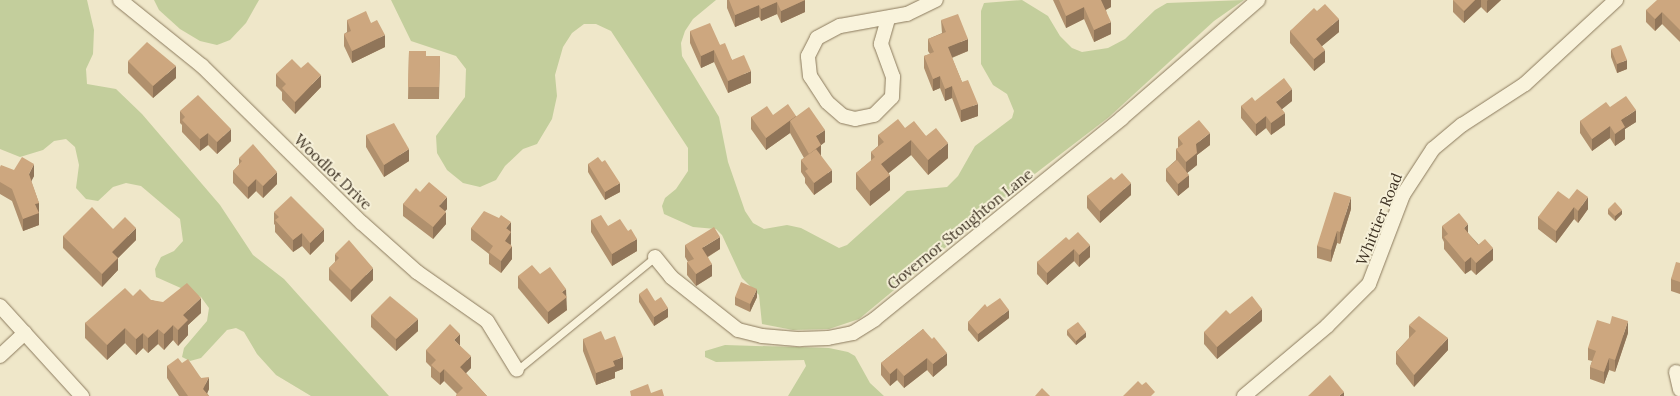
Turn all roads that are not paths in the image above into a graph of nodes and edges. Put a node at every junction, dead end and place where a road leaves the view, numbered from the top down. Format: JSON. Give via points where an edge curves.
{"nodes":[{"id":1,"x":120,"y":0,"type":"edge"},
{"id":2,"x":936,"y":0,"type":"edge"},
{"id":3,"x":1258,"y":0,"type":"edge"},
{"id":4,"x":1616,"y":0,"type":"edge"},
{"id":5,"x":888,"y":19,"type":"junction"},
{"id":6,"x":655,"y":258,"type":"joint"},
{"id":7,"x":0,"y":306,"type":"edge"},
{"id":8,"x":25,"y":334,"type":"junction"},
{"id":9,"x":0,"y":356,"type":"edge"},
{"id":10,"x":517,"y":370,"type":"joint"},
{"id":11,"x":1676,"y":372,"type":"dead end"},
{"id":12,"x":1680,"y":390,"type":"edge"},
{"id":13,"x":82,"y":396,"type":"edge"},
{"id":14,"x":1244,"y":396,"type":"edge"}],
"edges":[{"from":1,"to":10,"type":"street","name":"Woodlot Drive","via":[[202,66],[362,223],[417,272],[487,321]]},
{"from":2,"to":5,"type":"street","via":[[916,11]]},
{"from":3,"to":6,"type":"street","name":"Governor Stoughton Lane","via":[[1114,124],[875,319],[853,332],[817,339],[744,332],[715,315],[671,277]]},
{"from":4,"to":14,"type":"street","name":"Whittier Road","via":[[1525,84],[1462,125],[1433,149],[1403,195],[1369,284],[1327,326]]},
{"from":5,"to":5,"type":"street","via":[[881,44],[893,77],[892,97],[885,108],[868,118],[843,116],[832,108],[814,82],[808,69],[810,50],[826,30]]},
{"from":6,"to":10,"type":"lane"},
{"from":7,"to":8,"type":"street"},
{"from":8,"to":9,"type":"street"},
{"from":8,"to":13,"type":"street"},
{"from":11,"to":12,"type":"street"}]}
